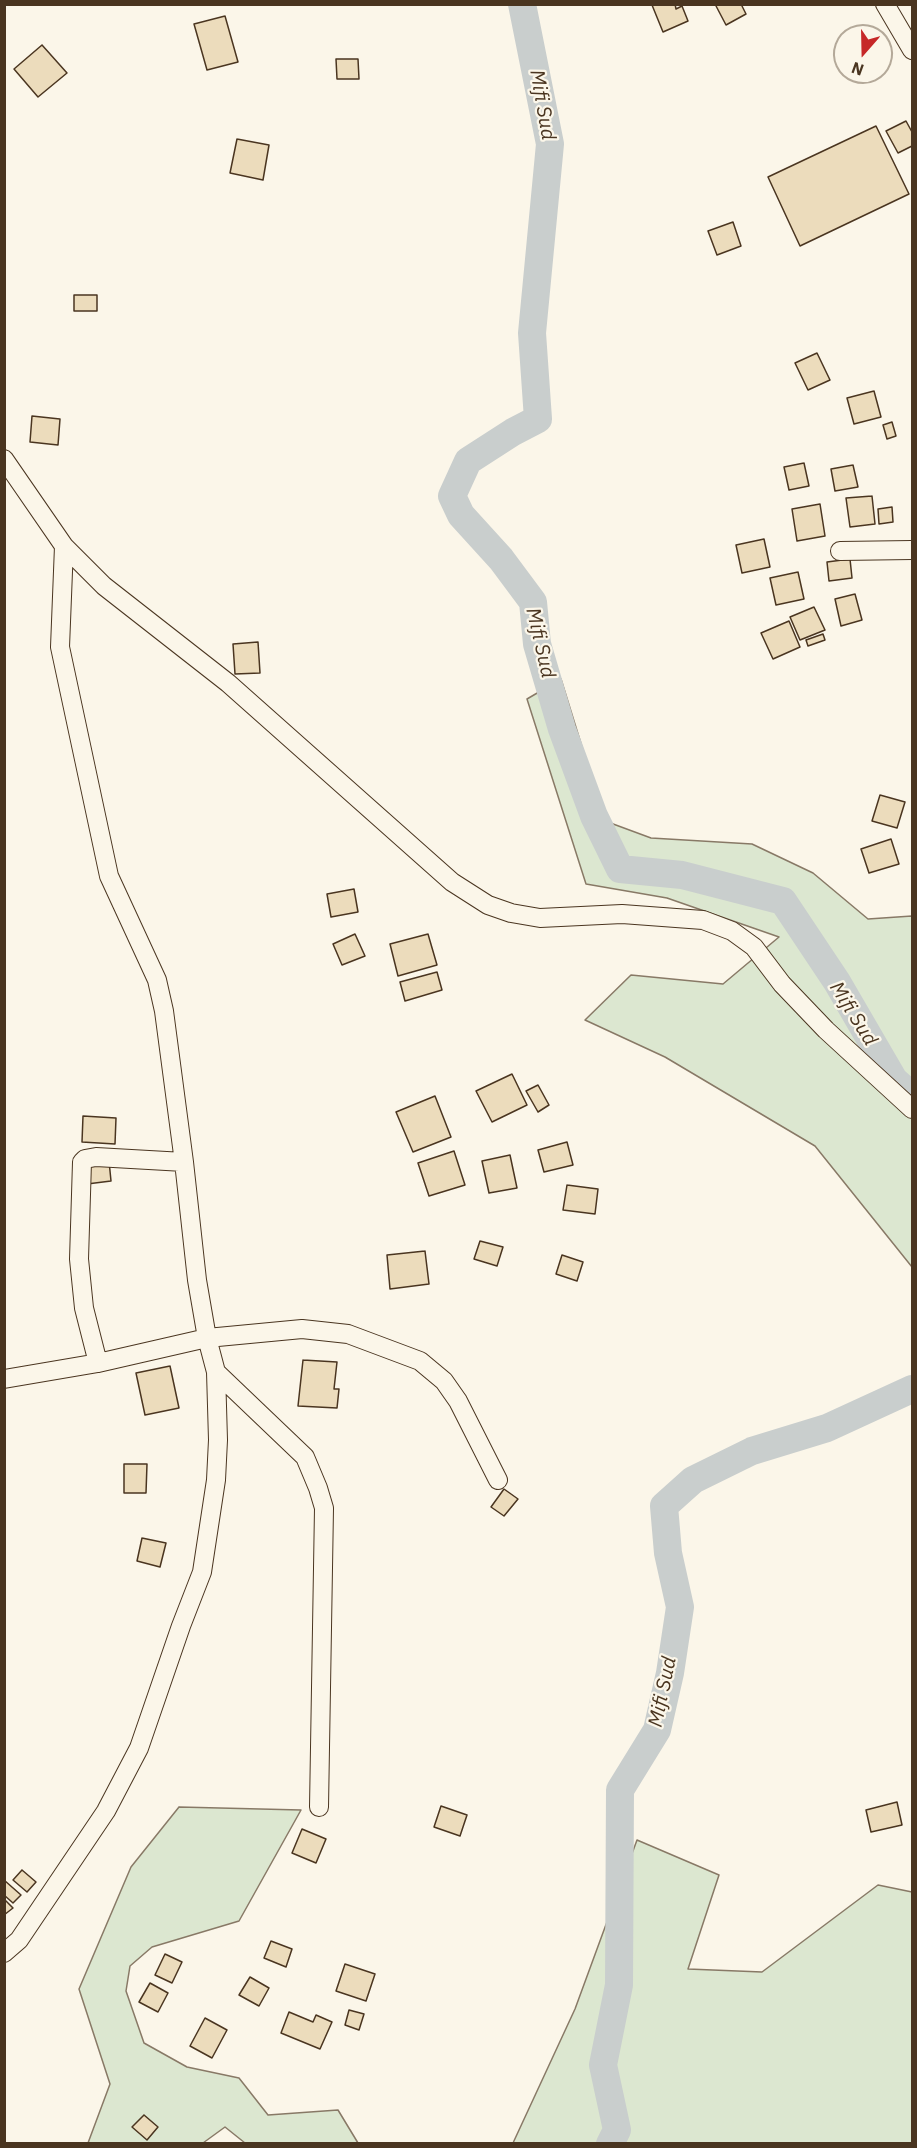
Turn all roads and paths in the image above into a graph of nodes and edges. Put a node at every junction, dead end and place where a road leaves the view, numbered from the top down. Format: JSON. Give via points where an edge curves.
{"nodes":[{"id":1,"x":885,"y":4,"type":"edge"},
{"id":2,"x":912,"y":50,"type":"edge"},
{"id":3,"x":4,"y":459,"type":"edge"},
{"id":4,"x":64,"y":546,"type":"junction"},
{"id":5,"x":912,"y":550,"type":"edge"},
{"id":6,"x":840,"y":551,"type":"dead end"},
{"id":7,"x":912,"y":1109,"type":"edge"},
{"id":8,"x":184,"y":1162,"type":"junction"},
{"id":9,"x":207,"y":1338,"type":"junction"},
{"id":10,"x":98,"y":1363,"type":"junction"},
{"id":11,"x":216,"y":1372,"type":"junction"},
{"id":12,"x":4,"y":1379,"type":"edge"},
{"id":13,"x":498,"y":1480,"type":"dead end"},
{"id":14,"x":319,"y":1807,"type":"dead end"},
{"id":15,"x":4,"y":1953,"type":"edge"}],
"edges":[{"from":1,"to":2,"type":"street"},
{"from":3,"to":4,"type":"street"},
{"from":4,"to":7,"type":"street","via":[[104,586],[228,682],[452,882],[488,905],[511,913],[540,918],[622,914],[703,920],[732,931],[754,947],[782,984],[826,1030]]},
{"from":4,"to":8,"type":"street","via":[[60,647],[109,876],[157,980]]},
{"from":5,"to":6,"type":"street"},
{"from":8,"to":9,"type":"street"},
{"from":8,"to":10,"type":"street","via":[[96,1157],[82,1162],[79,1259],[84,1308]]},
{"from":9,"to":10,"type":"street"},
{"from":9,"to":11,"type":"street"},
{"from":9,"to":13,"type":"street","via":[[302,1329],[348,1335],[420,1361],[453,1394]]},
{"from":10,"to":12,"type":"street"},
{"from":11,"to":14,"type":"street","via":[[305,1456],[324,1508]]},
{"from":11,"to":15,"type":"street","via":[[216,1480],[202,1572],[149,1724],[106,1811],[19,1940]]}]}
